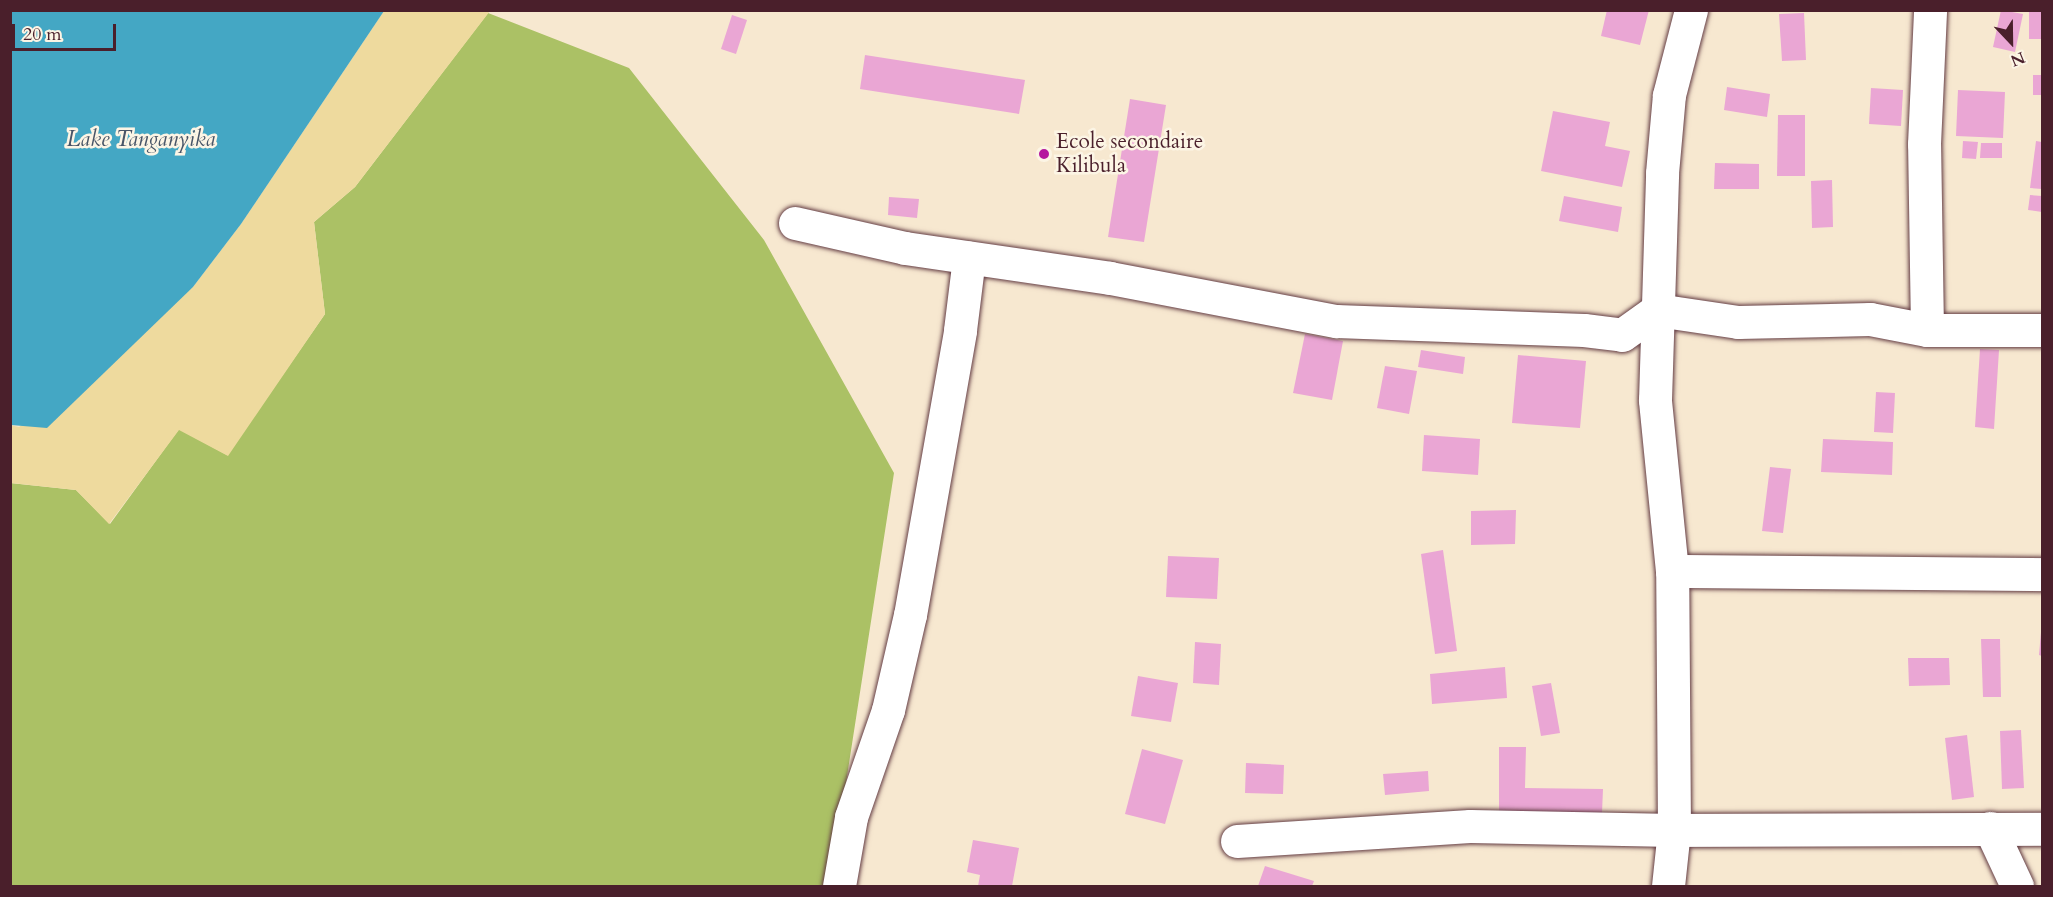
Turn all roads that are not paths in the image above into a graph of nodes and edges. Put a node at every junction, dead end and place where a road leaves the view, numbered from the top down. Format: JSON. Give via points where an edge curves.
{"nodes":[{"id":1,"x":1691,"y":10,"type":"edge"},
{"id":2,"x":1930,"y":10,"type":"edge"},
{"id":3,"x":795,"y":223,"type":"dead end"},
{"id":4,"x":969,"y":258,"type":"junction"},
{"id":5,"x":1658,"y":310,"type":"junction"},
{"id":6,"x":1928,"y":330,"type":"junction"},
{"id":7,"x":2043,"y":330,"type":"edge"},
{"id":8,"x":1672,"y":570,"type":"junction"},
{"id":9,"x":2043,"y":574,"type":"edge"},
{"id":10,"x":1990,"y":828,"type":"junction"},
{"id":11,"x":2043,"y":829,"type":"edge"},
{"id":12,"x":1674,"y":830,"type":"junction"},
{"id":13,"x":1237,"y":841,"type":"dead end"},
{"id":14,"x":839,"y":886,"type":"edge"},
{"id":15,"x":1668,"y":886,"type":"edge"},
{"id":16,"x":2017,"y":886,"type":"edge"}],
"edges":[{"from":1,"to":5,"type":"street","via":[[1669,95],[1662,173]]},
{"from":2,"to":6,"type":"street","via":[[1924,144]]},
{"from":3,"to":4,"type":"street","via":[[861,240]]},
{"from":4,"to":5,"type":"street","via":[[1122,280],[1336,321],[1584,330],[1622,335]]},
{"from":4,"to":14,"type":"street","via":[[910,615],[888,710],[851,817]]},
{"from":5,"to":6,"type":"street","via":[[1738,322],[1870,319]]},
{"from":5,"to":8,"type":"street","via":[[1655,400]]},
{"from":6,"to":7,"type":"street"},
{"from":8,"to":9,"type":"street"},
{"from":8,"to":12,"type":"street"},
{"from":10,"to":11,"type":"street"},
{"from":10,"to":12,"type":"street"},
{"from":10,"to":16,"type":"street"},
{"from":12,"to":13,"type":"street","via":[[1470,826]]},
{"from":12,"to":15,"type":"street"}]}
